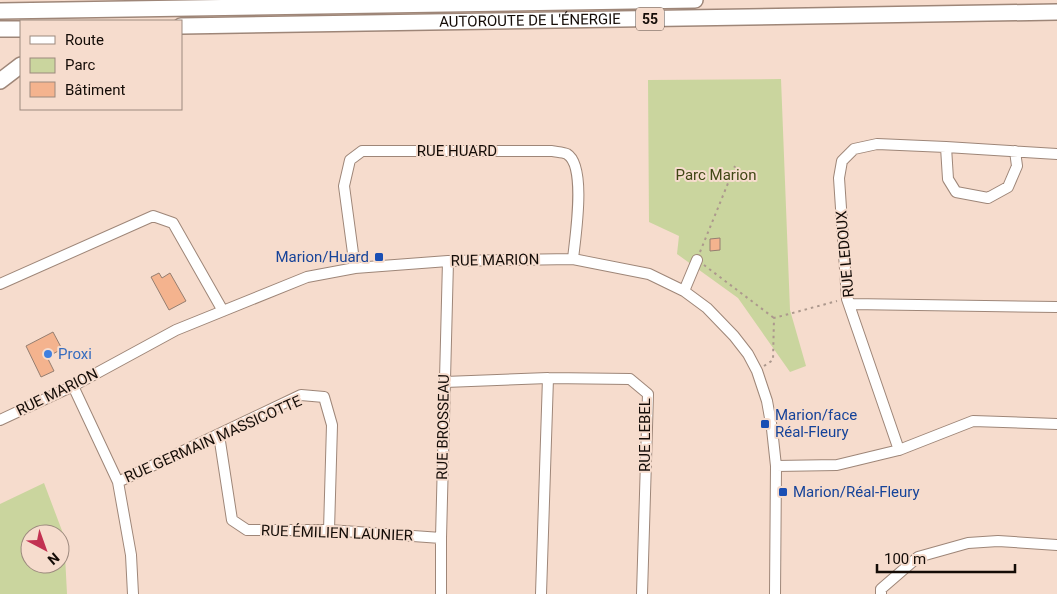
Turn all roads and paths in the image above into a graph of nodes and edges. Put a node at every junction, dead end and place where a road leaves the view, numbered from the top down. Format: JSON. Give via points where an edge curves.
{"nodes":[{"id":1,"x":104,"y":0,"type":"edge"},
{"id":2,"x":695,"y":0,"type":"edge"},
{"id":3,"x":589,"y":1,"type":"edge"},
{"id":4,"x":48,"y":10,"type":"junction"},
{"id":5,"x":0,"y":11,"type":"edge"},
{"id":6,"x":1057,"y":12,"type":"edge"},
{"id":7,"x":244,"y":25,"type":"junction"},
{"id":8,"x":182,"y":26,"type":"edge"},
{"id":9,"x":0,"y":29,"type":"edge"},
{"id":10,"x":20,"y":29,"type":"edge"},
{"id":11,"x":182,"y":32,"type":"edge"},
{"id":12,"x":20,"y":67,"type":"edge"},
{"id":13,"x":0,"y":81,"type":"edge"},
{"id":14,"x":946,"y":146,"type":"junction"},
{"id":15,"x":1015,"y":150,"type":"junction"},
{"id":16,"x":1057,"y":154,"type":"edge"},
{"id":17,"x":735,"y":166,"type":"dead end"},
{"id":18,"x":573,"y":259,"type":"junction"},
{"id":19,"x":448,"y":260,"type":"junction"},
{"id":20,"x":697,"y":260,"type":"junction"},
{"id":21,"x":354,"y":268,"type":"junction"},
{"id":22,"x":0,"y":284,"type":"edge"},
{"id":23,"x":684,"y":291,"type":"junction"},
{"id":24,"x":847,"y":299,"type":"junction"},
{"id":25,"x":1057,"y":307,"type":"edge"},
{"id":26,"x":224,"y":311,"type":"junction"},
{"id":27,"x":774,"y":318,"type":"junction"},
{"id":28,"x":757,"y":371,"type":"junction"},
{"id":29,"x":548,"y":378,"type":"junction"},
{"id":30,"x":444,"y":382,"type":"junction"},
{"id":31,"x":73,"y":386,"type":"junction"},
{"id":32,"x":0,"y":420,"type":"edge"},
{"id":33,"x":1057,"y":424,"type":"edge"},
{"id":34,"x":220,"y":435,"type":"junction"},
{"id":35,"x":899,"y":450,"type":"junction"},
{"id":36,"x":776,"y":466,"type":"junction"},
{"id":37,"x":118,"y":482,"type":"junction"},
{"id":38,"x":329,"y":530,"type":"junction"},
{"id":39,"x":441,"y":538,"type":"junction"},
{"id":40,"x":1057,"y":545,"type":"edge"},
{"id":41,"x":133,"y":594,"type":"edge"},
{"id":42,"x":441,"y":594,"type":"edge"},
{"id":43,"x":541,"y":594,"type":"edge"},
{"id":44,"x":642,"y":594,"type":"edge"},
{"id":45,"x":775,"y":594,"type":"edge"},
{"id":46,"x":881,"y":594,"type":"edge"}],
"edges":[{"from":1,"to":4,"type":"highway"},
{"from":2,"to":3,"type":"highway","name":"AUTOROUTE DE L'ÉNERGIE","number":"55"},
{"from":3,"to":4,"type":"highway","name":"AUTOROUTE DE L'ÉNERGIE","number":"55"},
{"from":4,"to":5,"type":"highway","name":"AUTOROUTE DE L'ÉNERGIE","number":"55"},
{"from":6,"to":7,"type":"highway","name":"AUTOROUTE DE L'ÉNERGIE","number":"55"},
{"from":7,"to":8,"type":"highway","name":"AUTOROUTE DE L'ÉNERGIE","number":"55"},
{"from":7,"to":11,"type":"highway"},
{"from":9,"to":10,"type":"highway"},
{"from":12,"to":13,"type":"highway"},
{"from":14,"to":15,"type":"street","name":"RUE LEDOUX"},
{"from":14,"to":15,"type":"street","via":[[948,179],[956,192],[988,198],[1008,187],[1018,166]]},
{"from":14,"to":24,"type":"street","name":"RUE LEDOUX","via":[[877,144],[854,149],[842,160],[838,178]]},
{"from":15,"to":16,"type":"street","name":"RUE LEDOUX"},
{"from":17,"to":20,"type":"path"},
{"from":18,"to":19,"type":"street","name":"RUE MARION"},
{"from":18,"to":21,"type":"street","name":"RUE HUARD","via":[[579,191],[576,165],[567,154],[552,151],[362,151],[350,160],[344,186]]},
{"from":18,"to":23,"type":"street","name":"RUE MARION","via":[[649,274]]},
{"from":19,"to":21,"type":"street","name":"RUE MARION"},
{"from":19,"to":30,"type":"street","name":"RUE BROSSEAU"},
{"from":20,"to":23,"type":"street"},
{"from":20,"to":27,"type":"path"},
{"from":21,"to":26,"type":"street","name":"RUE MARION","via":[[307,277]]},
{"from":22,"to":26,"type":"street","via":[[153,216],[173,223]]},
{"from":23,"to":28,"type":"street","name":"RUE MARION","via":[[707,308],[734,336]]},
{"from":24,"to":25,"type":"street","via":[[851,304]]},
{"from":24,"to":27,"type":"path"},
{"from":24,"to":35,"type":"street","name":"RUE LEDOUX"},
{"from":26,"to":31,"type":"street","name":"RUE MARION","via":[[176,330]]},
{"from":27,"to":28,"type":"path","via":[[773,360]]},
{"from":28,"to":36,"type":"street","name":"RUE MARION","via":[[767,401]]},
{"from":29,"to":30,"type":"street","name":"RUE LEBEL"},
{"from":29,"to":43,"type":"street"},
{"from":29,"to":44,"type":"street","name":"RUE LEBEL","via":[[630,378],[648,394]]},
{"from":30,"to":39,"type":"street","name":"RUE BROSSEAU"},
{"from":31,"to":32,"type":"street","name":"RUE MARION"},
{"from":31,"to":37,"type":"street"},
{"from":33,"to":35,"type":"street","via":[[973,421]]},
{"from":34,"to":37,"type":"street","name":"RUE GERMAIN MASSICOTTE"},
{"from":34,"to":38,"type":"street","name":"RUE ÉMILIEN LAUNIER","via":[[232,520],[247,530]]},
{"from":34,"to":38,"type":"street","name":"RUE GERMAIN MASSICOTTE","via":[[301,395],[324,398],[332,425]]},
{"from":35,"to":36,"type":"street","via":[[837,465]]},
{"from":36,"to":45,"type":"street","name":"RUE MARION"},
{"from":37,"to":41,"type":"street"},
{"from":38,"to":39,"type":"street","name":"RUE ÉMILIEN LAUNIER"},
{"from":39,"to":42,"type":"street","name":"RUE BROSSEAU"},
{"from":40,"to":46,"type":"street","via":[[998,541],[960,545],[918,557],[881,588]]}]}
